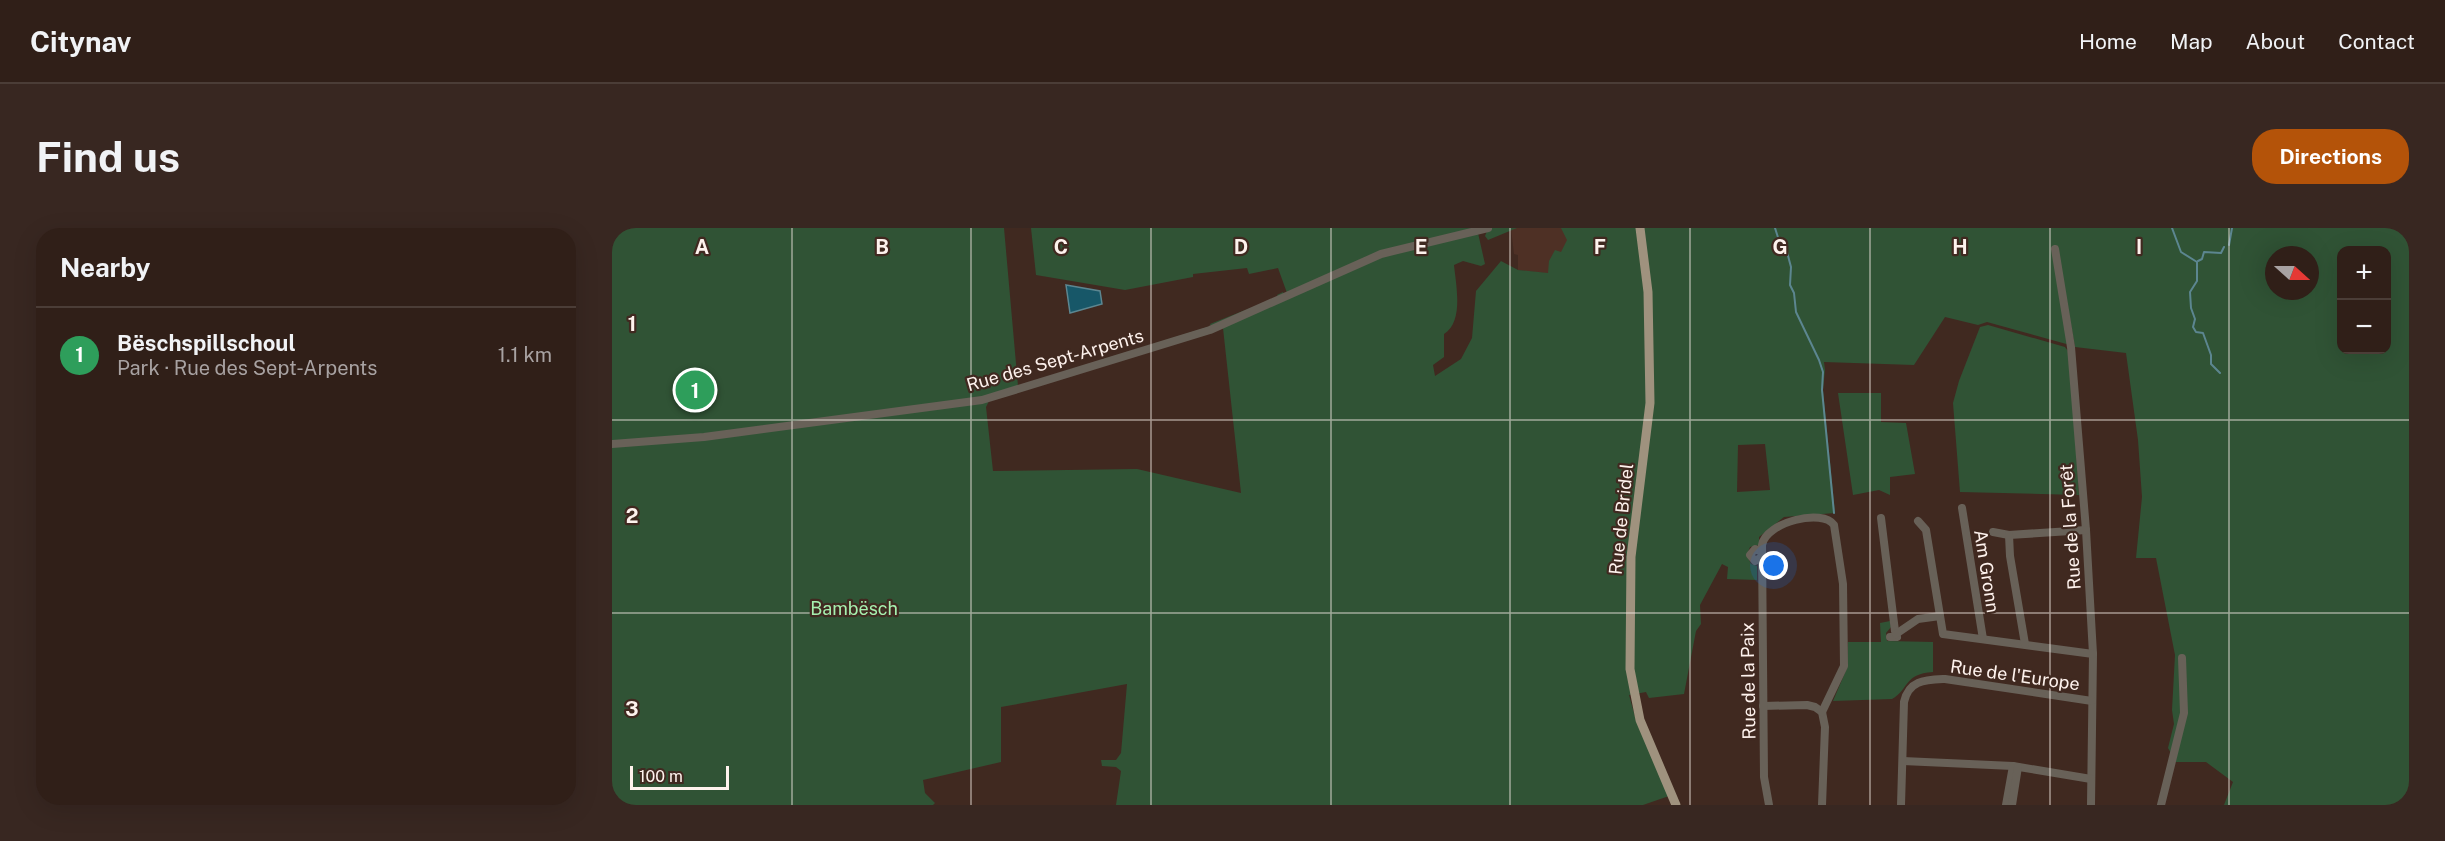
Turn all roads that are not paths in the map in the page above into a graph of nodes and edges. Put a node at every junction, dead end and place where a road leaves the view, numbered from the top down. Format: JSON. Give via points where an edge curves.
{"nodes":[{"id":1,"x":1488,"y":228,"type":"edge"},
{"id":2,"x":1640,"y":228,"type":"edge"},
{"id":3,"x":2055,"y":249,"type":"dead end"},
{"id":4,"x":612,"y":444,"type":"edge"},
{"id":5,"x":1962,"y":508,"type":"dead end"},
{"id":6,"x":1881,"y":518,"type":"dead end"},
{"id":7,"x":1918,"y":521,"type":"dead end"},
{"id":8,"x":2086,"y":530,"type":"junction"},
{"id":9,"x":1992,"y":532,"type":"dead end"},
{"id":10,"x":2009,"y":535,"type":"junction"},
{"id":11,"x":1940,"y":615,"type":"junction"},
{"id":12,"x":1983,"y":639,"type":"junction"},
{"id":13,"x":2025,"y":644,"type":"junction"},
{"id":14,"x":2093,"y":654,"type":"junction"},
{"id":15,"x":2182,"y":658,"type":"dead end"},
{"id":16,"x":2092,"y":701,"type":"junction"},
{"id":17,"x":1763,"y":706,"type":"junction"},
{"id":18,"x":1822,"y":712,"type":"junction"},
{"id":19,"x":1903,"y":761,"type":"junction"},
{"id":20,"x":2015,"y":766,"type":"junction"},
{"id":21,"x":2091,"y":779,"type":"junction"},
{"id":22,"x":1676,"y":805,"type":"edge"},
{"id":23,"x":1769,"y":805,"type":"edge"},
{"id":24,"x":1822,"y":805,"type":"edge"},
{"id":25,"x":1901,"y":805,"type":"edge"},
{"id":26,"x":2006,"y":805,"type":"edge"},
{"id":27,"x":2012,"y":805,"type":"edge"},
{"id":28,"x":2091,"y":805,"type":"edge"},
{"id":29,"x":2161,"y":805,"type":"edge"}],
"edges":[{"from":1,"to":4,"type":"street","name":"Rue des Sept-Arpents","via":[[1382,254],[1210,330],[982,400],[704,437]]},
{"from":2,"to":22,"type":"main road","name":"Rue de Bridel","via":[[1648,292],[1650,403],[1630,557],[1630,669],[1640,720]]},
{"from":3,"to":8,"type":"street","name":"Rue de la Forêt","via":[[2071,347]]},
{"from":5,"to":12,"type":"street","name":"Am Gronn"},
{"from":6,"to":11,"type":"street","via":[[1893,636],[1918,619]]},
{"from":7,"to":11,"type":"street","name":"Am Gronn","via":[[1926,530]]},
{"from":8,"to":10,"type":"street"},
{"from":8,"to":14,"type":"street","name":"Rue de la Forêt"},
{"from":9,"to":10,"type":"street"},
{"from":10,"to":13,"type":"street"},
{"from":11,"to":12,"type":"street","name":"Am Gronn","via":[[1943,634]]},
{"from":12,"to":13,"type":"street","name":"Am Gronn"},
{"from":13,"to":14,"type":"street","name":"Am Gronn"},
{"from":14,"to":16,"type":"street","name":"Rue de la Forêt"},
{"from":15,"to":29,"type":"street","via":[[2184,713]]},
{"from":16,"to":19,"type":"street","name":"Rue de l'Europe","via":[[1945,679],[1922,681],[1906,693]]},
{"from":16,"to":21,"type":"street","name":"Rue de la Forêt"},
{"from":17,"to":18,"type":"street","via":[[1807,705]]},
{"from":17,"to":18,"type":"street","name":"Rue de la Paix","via":[[1763,539],[1785,522],[1826,518],[1834,525],[1843,584],[1844,666]]},
{"from":17,"to":23,"type":"street","name":"Rue de la Paix","via":[[1764,777]]},
{"from":18,"to":24,"type":"street"},
{"from":19,"to":20,"type":"street"},
{"from":19,"to":25,"type":"street","name":"Rue de l'Europe"},
{"from":20,"to":21,"type":"street"},
{"from":20,"to":26,"type":"street"},
{"from":20,"to":27,"type":"street"},
{"from":21,"to":28,"type":"street","name":"Rue de la Forêt"}]}
